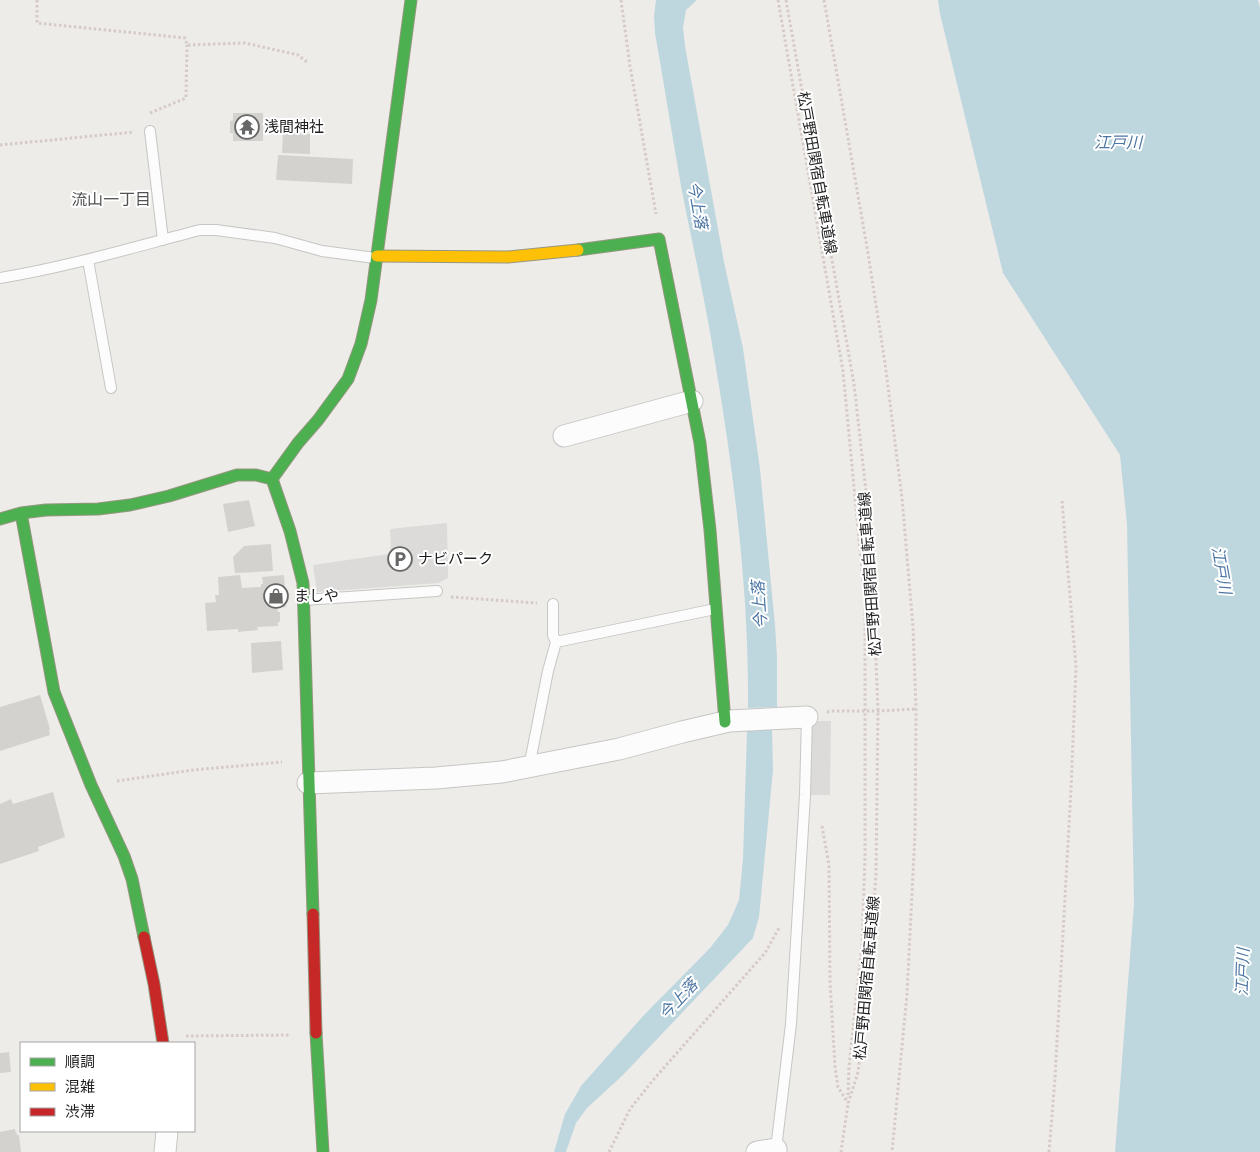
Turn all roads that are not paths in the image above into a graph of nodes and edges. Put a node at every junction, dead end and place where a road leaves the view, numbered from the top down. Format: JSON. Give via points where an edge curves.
{"nodes":[{"id":1,"x":410,"y":0,"type":"edge"},
{"id":2,"x":150,"y":131,"type":"road end"},
{"id":3,"x":163,"y":240,"type":"junction"},
{"id":4,"x":376,"y":257,"type":"junction"},
{"id":5,"x":88,"y":260,"type":"junction"},
{"id":6,"x":0,"y":278,"type":"edge"},
{"id":7,"x":112,"y":388,"type":"dead end"},
{"id":8,"x":692,"y":401,"type":"junction"},
{"id":9,"x":564,"y":436,"type":"dead end"},
{"id":10,"x":272,"y":480,"type":"junction"},
{"id":11,"x":21,"y":513,"type":"junction"},
{"id":12,"x":0,"y":519,"type":"edge"},
{"id":13,"x":437,"y":591,"type":"road end"},
{"id":14,"x":303,"y":600,"type":"junction"},
{"id":15,"x":553,"y":604,"type":"road end"},
{"id":16,"x":716,"y":608,"type":"junction"},
{"id":17,"x":556,"y":642,"type":"junction"},
{"id":18,"x":807,"y":717,"type":"joint"},
{"id":19,"x":727,"y":721,"type":"junction"},
{"id":20,"x":529,"y":767,"type":"junction"},
{"id":21,"x":308,"y":783,"type":"junction"},
{"id":22,"x":162,"y":1040,"type":"edge"},
{"id":23,"x":167,"y":1132,"type":"edge"},
{"id":24,"x":769,"y":1151,"type":"edge"},
{"id":25,"x":165,"y":1152,"type":"edge"},
{"id":26,"x":323,"y":1152,"type":"edge"}],
"edges":[{"from":1,"to":4,"type":"street"},
{"from":2,"to":3,"type":"lane"},
{"from":3,"to":4,"type":"lane","via":[[200,230],[216,230],[275,238],[322,251]]},
{"from":3,"to":5,"type":"lane"},
{"from":4,"to":8,"type":"street","via":[[508,257],[659,239]]},
{"from":4,"to":10,"type":"street","via":[[361,344],[348,379]]},
{"from":5,"to":6,"type":"lane"},
{"from":5,"to":7,"type":"lane"},
{"from":8,"to":9,"type":"street"},
{"from":8,"to":16,"type":"street","via":[[710,530]]},
{"from":10,"to":11,"type":"street","via":[[256,475],[237,475],[130,505]]},
{"from":10,"to":14,"type":"street","via":[[299,564]]},
{"from":11,"to":12,"type":"street"},
{"from":11,"to":22,"type":"street","via":[[54,692],[132,879]]},
{"from":13,"to":14,"type":"lane"},
{"from":14,"to":21,"type":"street"},
{"from":15,"to":17,"type":"lane"},
{"from":16,"to":17,"type":"lane"},
{"from":16,"to":19,"type":"street"},
{"from":17,"to":20,"type":"lane"},
{"from":18,"to":19,"type":"street"},
{"from":18,"to":24,"type":"lane","via":[[791,1024]]},
{"from":19,"to":20,"type":"street","via":[[619,749]]},
{"from":20,"to":21,"type":"street","via":[[467,776]]},
{"from":21,"to":26,"type":"street"},
{"from":23,"to":25,"type":"street"}]}
